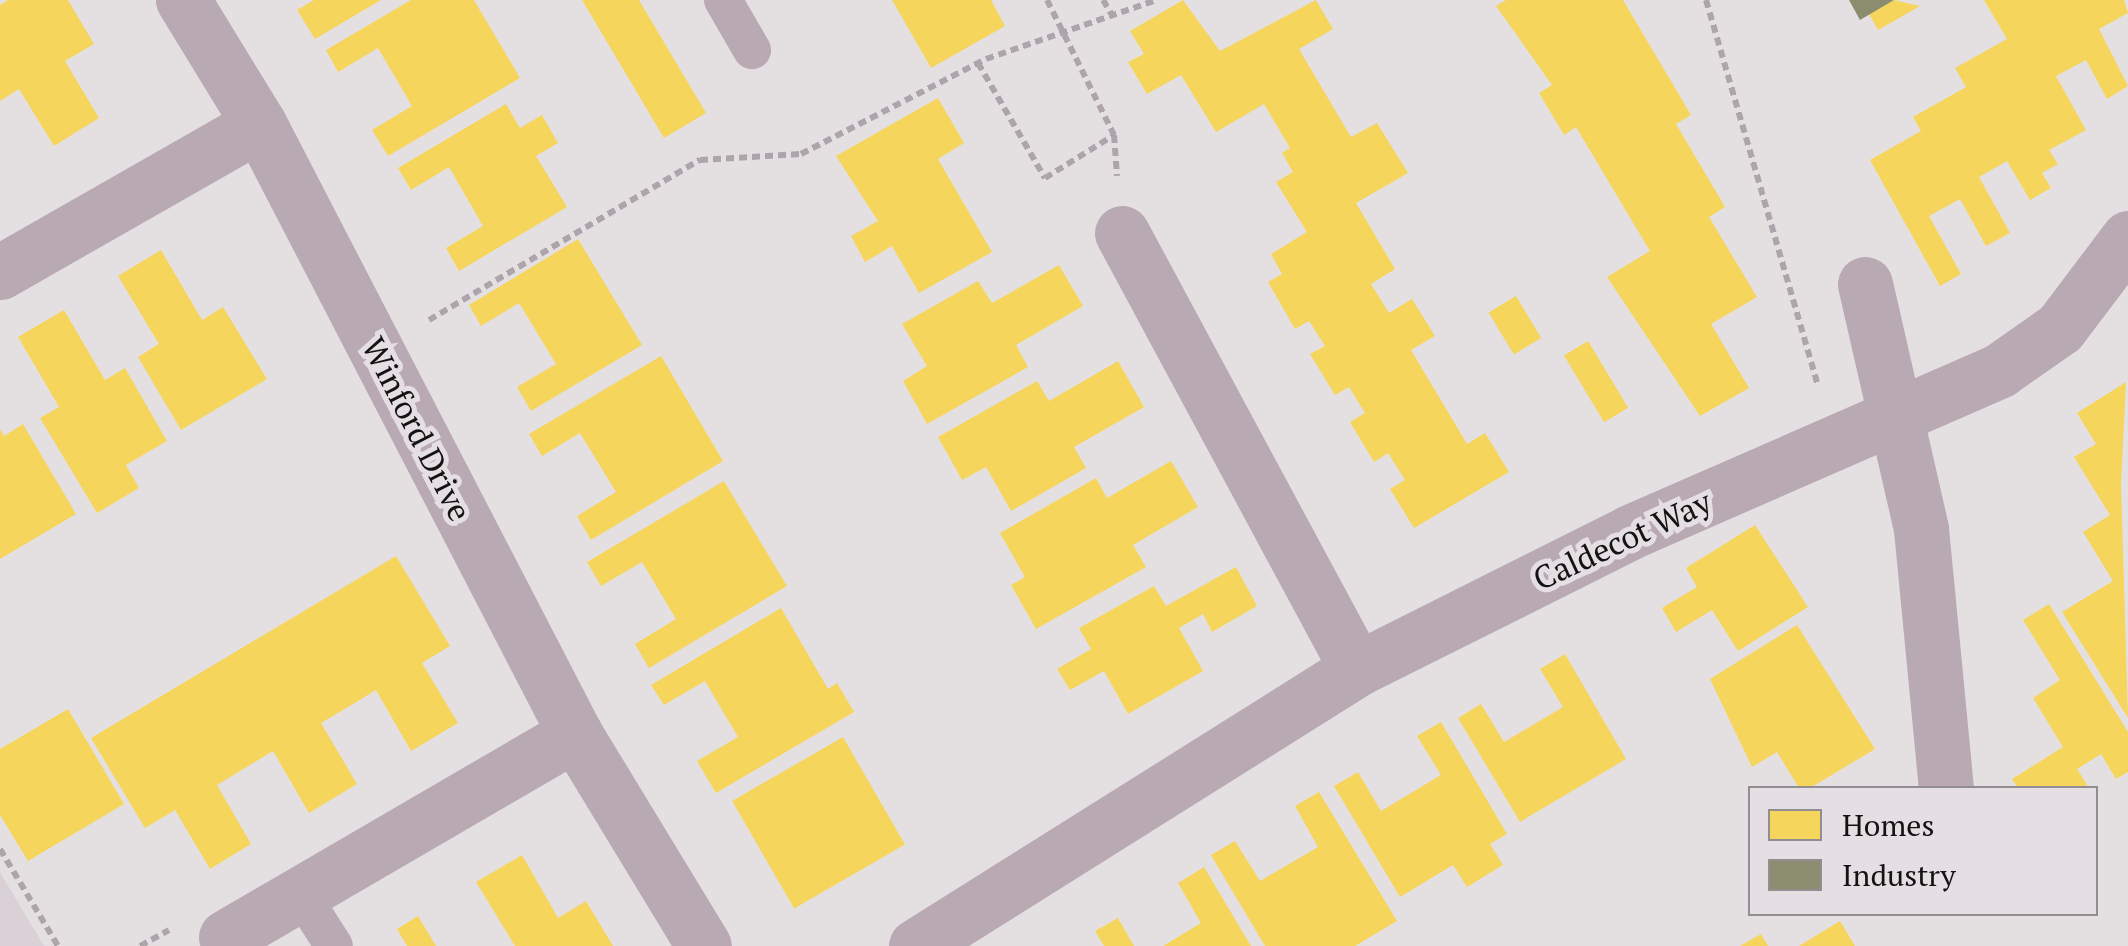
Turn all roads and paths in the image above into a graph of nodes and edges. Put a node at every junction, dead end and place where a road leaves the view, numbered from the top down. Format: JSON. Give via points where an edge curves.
{"nodes":[{"id":1,"x":184,"y":0,"type":"edge"},
{"id":2,"x":723,"y":0,"type":"edge"},
{"id":3,"x":1047,"y":0,"type":"edge"},
{"id":4,"x":1103,"y":0,"type":"edge"},
{"id":5,"x":1156,"y":0,"type":"edge"},
{"id":6,"x":1706,"y":0,"type":"edge"},
{"id":7,"x":1112,"y":15,"type":"junction"},
{"id":8,"x":1064,"y":31,"type":"junction"},
{"id":9,"x":752,"y":50,"type":"dead end"},
{"id":10,"x":978,"y":63,"type":"junction"},
{"id":11,"x":258,"y":124,"type":"junction"},
{"id":12,"x":1114,"y":135,"type":"junction"},
{"id":13,"x":1122,"y":233,"type":"joint"},
{"id":14,"x":2128,"y":238,"type":"edge"},
{"id":15,"x":0,"y":272,"type":"edge"},
{"id":16,"x":1864,"y":284,"type":"dead end"},
{"id":17,"x":377,"y":351,"type":"junction"},
{"id":18,"x":1893,"y":421,"type":"junction"},
{"id":19,"x":1836,"y":445,"type":"junction"},
{"id":20,"x":1356,"y":669,"type":"junction"},
{"id":21,"x":575,"y":734,"type":"junction"},
{"id":22,"x":1946,"y":786,"type":"edge"},
{"id":23,"x":0,"y":849,"type":"edge"},
{"id":24,"x":302,"y":896,"type":"junction"},
{"id":25,"x":226,"y":938,"type":"dead end"},
{"id":26,"x":58,"y":946,"type":"edge"},
{"id":27,"x":334,"y":946,"type":"edge"},
{"id":28,"x":704,"y":946,"type":"edge"},
{"id":29,"x":916,"y":946,"type":"edge"}],
"edges":[{"from":1,"to":11,"type":"street","name":"Winford Drive"},
{"from":2,"to":9,"type":"lane"},
{"from":3,"to":8,"type":"path"},
{"from":4,"to":7,"type":"path"},
{"from":5,"to":7,"type":"path"},
{"from":6,"to":19,"type":"path"},
{"from":7,"to":8,"type":"path"},
{"from":8,"to":10,"type":"path"},
{"from":8,"to":12,"type":"path","via":[[1068,57]]},
{"from":10,"to":12,"type":"path","via":[[1046,178]]},
{"from":10,"to":17,"type":"path","via":[[801,154],[700,160]]},
{"from":11,"to":15,"type":"street"},
{"from":11,"to":17,"type":"street","name":"Winford Drive"},
{"from":12,"to":13,"type":"path"},
{"from":13,"to":20,"type":"street"},
{"from":14,"to":18,"type":"street","name":"Caldecot Way","via":[[2046,340]]},
{"from":16,"to":18,"type":"street"},
{"from":17,"to":21,"type":"street","name":"Winford Drive"},
{"from":18,"to":19,"type":"street","name":"Caldecot Way"},
{"from":18,"to":22,"type":"street","via":[[1921,528]]},
{"from":19,"to":20,"type":"street","name":"Caldecot Way","via":[[1630,532]]},
{"from":20,"to":29,"type":"street","name":"Caldecot Way"},
{"from":21,"to":24,"type":"street"},
{"from":21,"to":28,"type":"street","name":"Winford Drive"},
{"from":23,"to":26,"type":"path"},
{"from":24,"to":25,"type":"street"},
{"from":24,"to":27,"type":"lane"}]}
